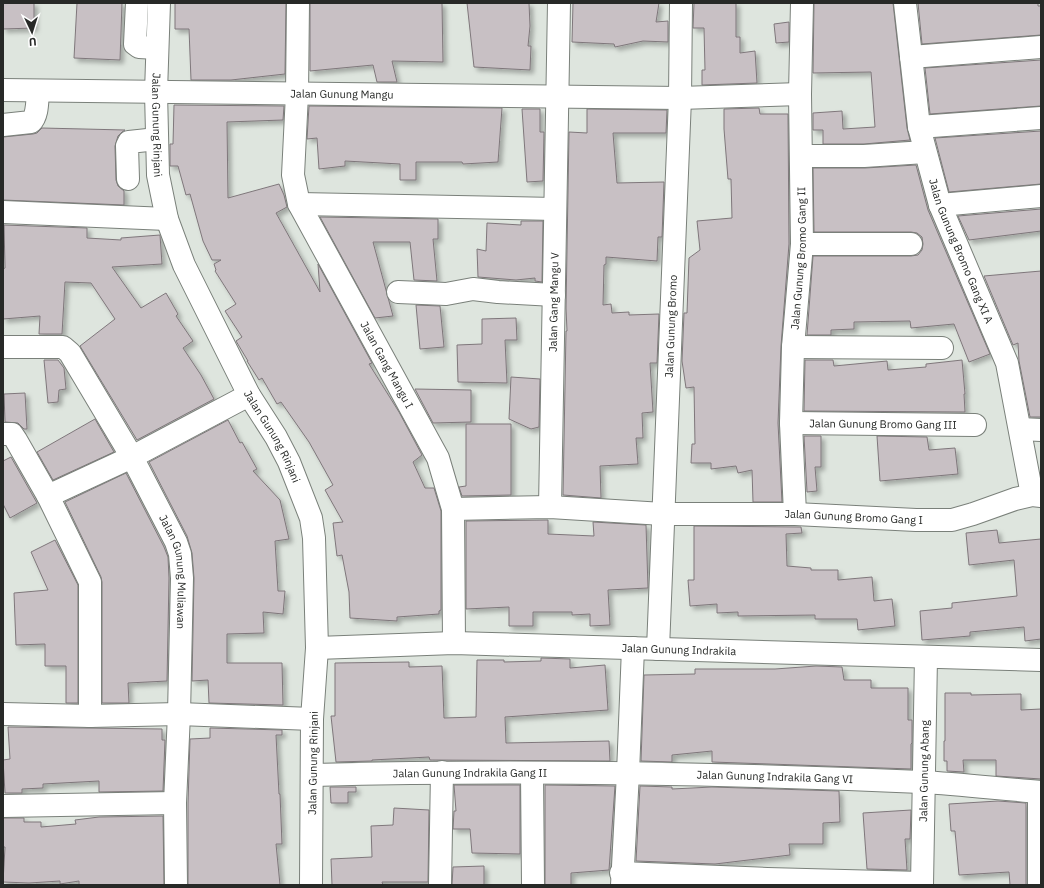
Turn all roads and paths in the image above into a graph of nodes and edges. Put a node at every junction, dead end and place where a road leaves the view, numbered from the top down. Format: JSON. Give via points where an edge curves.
{"nodes":[{"id":1,"x":137,"y":3,"type":"edge"},
{"id":2,"x":159,"y":3,"type":"edge"},
{"id":3,"x":298,"y":3,"type":"edge"},
{"id":4,"x":559,"y":3,"type":"edge"},
{"id":5,"x":681,"y":3,"type":"edge"},
{"id":6,"x":802,"y":3,"type":"edge"},
{"id":7,"x":905,"y":3,"type":"edge"},
{"id":8,"x":1041,"y":47,"type":"edge"},
{"id":9,"x":157,"y":48,"type":"junction"},
{"id":10,"x":911,"y":57,"type":"junction"},
{"id":11,"x":3,"y":90,"type":"edge"},
{"id":12,"x":38,"y":92,"type":"junction"},
{"id":13,"x":156,"y":92,"type":"junction"},
{"id":14,"x":297,"y":94,"type":"junction"},
{"id":15,"x":800,"y":94,"type":"junction"},
{"id":16,"x":557,"y":97,"type":"junction"},
{"id":17,"x":680,"y":98,"type":"junction"},
{"id":18,"x":1041,"y":118,"type":"edge"},
{"id":19,"x":3,"y":125,"type":"edge"},
{"id":20,"x":919,"y":128,"type":"junction"},
{"id":21,"x":157,"y":139,"type":"junction"},
{"id":22,"x":925,"y":152,"type":"junction"},
{"id":23,"x":801,"y":156,"type":"junction"},
{"id":24,"x":128,"y":179,"type":"dead end"},
{"id":25,"x":1041,"y":196,"type":"edge"},
{"id":26,"x":299,"y":204,"type":"junction"},
{"id":27,"x":940,"y":205,"type":"junction"},
{"id":28,"x":555,"y":209,"type":"junction"},
{"id":29,"x":3,"y":212,"type":"edge"},
{"id":30,"x":167,"y":219,"type":"junction"},
{"id":31,"x":802,"y":244,"type":"junction"},
{"id":32,"x":911,"y":244,"type":"dead end"},
{"id":33,"x":398,"y":292,"type":"dead end"},
{"id":34,"x":554,"y":295,"type":"junction"},
{"id":35,"x":3,"y":347,"type":"edge"},
{"id":36,"x":793,"y":347,"type":"junction"},
{"id":37,"x":942,"y":348,"type":"dead end"},
{"id":38,"x":249,"y":395,"type":"junction"},
{"id":39,"x":790,"y":423,"type":"junction"},
{"id":40,"x":975,"y":425,"type":"dead end"},
{"id":41,"x":1020,"y":429,"type":"junction"},
{"id":42,"x":1041,"y":430,"type":"edge"},
{"id":43,"x":3,"y":434,"type":"edge"},
{"id":44,"x":132,"y":457,"type":"junction"},
{"id":45,"x":48,"y":496,"type":"junction"},
{"id":46,"x":1037,"y":496,"type":"edge"},
{"id":47,"x":550,"y":507,"type":"junction"},
{"id":48,"x":452,"y":509,"type":"junction"},
{"id":49,"x":663,"y":514,"type":"junction"},
{"id":50,"x":795,"y":514,"type":"junction"},
{"id":51,"x":454,"y":643,"type":"junction"},
{"id":52,"x":317,"y":648,"type":"junction"},
{"id":53,"x":632,"y":648,"type":"junction"},
{"id":54,"x":658,"y":649,"type":"junction"},
{"id":55,"x":926,"y":656,"type":"junction"},
{"id":56,"x":1041,"y":660,"type":"edge"},
{"id":57,"x":3,"y":714,"type":"edge"},
{"id":58,"x":179,"y":714,"type":"junction"},
{"id":59,"x":90,"y":716,"type":"junction"},
{"id":60,"x":312,"y":719,"type":"junction"},
{"id":61,"x":442,"y":772,"type":"junction"},
{"id":62,"x":532,"y":773,"type":"junction"},
{"id":63,"x":628,"y":773,"type":"junction"},
{"id":64,"x":313,"y":775,"type":"junction"},
{"id":65,"x":923,"y":782,"type":"junction"},
{"id":66,"x":1040,"y":792,"type":"edge"},
{"id":67,"x":175,"y":803,"type":"junction"},
{"id":68,"x":3,"y":806,"type":"edge"},
{"id":69,"x":622,"y":879,"type":"edge"},
{"id":70,"x":767,"y":882,"type":"edge"},
{"id":71,"x":922,"y":884,"type":"edge"},
{"id":72,"x":176,"y":885,"type":"edge"},
{"id":73,"x":311,"y":885,"type":"edge"},
{"id":74,"x":440,"y":885,"type":"edge"},
{"id":75,"x":534,"y":885,"type":"edge"},
{"id":76,"x":1039,"y":885,"type":"edge"}],
"edges":[{"from":1,"to":9,"type":"street","via":[[135,44],[139,47]]},
{"from":2,"to":9,"type":"street","name":"Jalan Gunung Rinjani"},
{"from":3,"to":14,"type":"street","name":"Jalan Gang Mangu I"},
{"from":4,"to":16,"type":"street","name":"Jalan Gang Mangu V"},
{"from":5,"to":17,"type":"street","name":"Jalan Gunung Bromo"},
{"from":6,"to":15,"type":"street","name":"Jalan Gunung Bromo Gang II"},
{"from":7,"to":10,"type":"street","name":"Jalan Gunung Bromo Gang XI A"},
{"from":8,"to":10,"type":"street"},
{"from":9,"to":13,"type":"street","name":"Jalan Gunung Rinjani"},
{"from":10,"to":20,"type":"street","name":"Jalan Gunung Bromo Gang XI A"},
{"from":11,"to":12,"type":"street","name":"Jalan Gunung Mangu"},
{"from":12,"to":13,"type":"street","name":"Jalan Gunung Mangu"},
{"from":12,"to":19,"type":"street","via":[[35,116],[31,122]]},
{"from":13,"to":14,"type":"street","name":"Jalan Gunung Mangu"},
{"from":13,"to":21,"type":"street","name":"Jalan Gunung Rinjani"},
{"from":14,"to":16,"type":"street","name":"Jalan Gunung Mangu"},
{"from":14,"to":26,"type":"street","name":"Jalan Gang Mangu I","via":[[293,175]]},
{"from":15,"to":17,"type":"street","name":"Jalan Gunung Mangu"},
{"from":15,"to":23,"type":"street","name":"Jalan Gunung Bromo Gang II"},
{"from":16,"to":17,"type":"street","name":"Jalan Gunung Mangu"},
{"from":16,"to":28,"type":"street","name":"Jalan Gang Mangu V"},
{"from":17,"to":49,"type":"street","name":"Jalan Gunung Bromo"},
{"from":18,"to":20,"type":"street"},
{"from":20,"to":22,"type":"street","name":"Jalan Gunung Bromo Gang XI A"},
{"from":21,"to":24,"type":"street","via":[[129,142]]},
{"from":21,"to":30,"type":"street","name":"Jalan Gunung Rinjani","via":[[158,175]]},
{"from":22,"to":23,"type":"street"},
{"from":22,"to":27,"type":"street","name":"Jalan Gunung Bromo Gang XI A"},
{"from":23,"to":31,"type":"street","name":"Jalan Gunung Bromo Gang II"},
{"from":25,"to":27,"type":"street"},
{"from":26,"to":28,"type":"street"},
{"from":26,"to":48,"type":"street","name":"Jalan Gang Mangu I","via":[[438,458]]},
{"from":27,"to":41,"type":"street","name":"Jalan Gunung Bromo Gang XI A","via":[[1007,362]]},
{"from":28,"to":34,"type":"street","name":"Jalan Gang Mangu V"},
{"from":29,"to":30,"type":"street"},
{"from":30,"to":38,"type":"street","name":"Jalan Gunung Rinjani","via":[[184,265]]},
{"from":31,"to":32,"type":"street"},
{"from":31,"to":36,"type":"street","name":"Jalan Gunung Bromo Gang II"},
{"from":33,"to":34,"type":"street","via":[[446,294],[473,289]]},
{"from":34,"to":47,"type":"street","name":"Jalan Gang Mangu V"},
{"from":35,"to":44,"type":"street","name":"Jalan Gunung Muliawan","via":[[66,349]]},
{"from":36,"to":37,"type":"street"},
{"from":36,"to":39,"type":"street","name":"Jalan Gunung Bromo Gang II"},
{"from":38,"to":44,"type":"street"},
{"from":38,"to":52,"type":"street","name":"Jalan Gunung Rinjani","via":[[276,437],[311,518],[314,538]]},
{"from":39,"to":40,"type":"street","name":"Jalan Gunung Bromo Gang III"},
{"from":39,"to":50,"type":"street","name":"Jalan Gunung Bromo Gang II"},
{"from":41,"to":42,"type":"street"},
{"from":41,"to":46,"type":"street","name":"Jalan Gunung Bromo Gang XI A"},
{"from":43,"to":45,"type":"street","via":[[12,434]]},
{"from":44,"to":45,"type":"street"},
{"from":44,"to":58,"type":"street","name":"Jalan Gunung Muliawan","via":[[180,554],[182,578]]},
{"from":45,"to":59,"type":"street","via":[[90,582]]},
{"from":46,"to":50,"type":"street","name":"Jalan Gunung Bromo Gang I","via":[[1009,501],[952,520]]},
{"from":47,"to":48,"type":"street","name":"Jalan Gunung Bromo Gang I"},
{"from":47,"to":49,"type":"street","name":"Jalan Gunung Bromo Gang I"},
{"from":48,"to":51,"type":"street","name":"Jalan Gang Mangu I"},
{"from":49,"to":50,"type":"street","name":"Jalan Gunung Bromo Gang I"},
{"from":49,"to":54,"type":"street","name":"Jalan Gunung Bromo"},
{"from":51,"to":52,"type":"street","name":"Jalan Gunung Indrakila"},
{"from":51,"to":53,"type":"street","name":"Jalan Gunung Indrakila"},
{"from":52,"to":60,"type":"street","name":"Jalan Gunung Rinjani"},
{"from":53,"to":54,"type":"street","name":"Jalan Gunung Indrakila"},
{"from":53,"to":63,"type":"street"},
{"from":54,"to":55,"type":"street","name":"Jalan Gunung Indrakila"},
{"from":55,"to":56,"type":"street","name":"Jalan Gunung Indrakila"},
{"from":55,"to":65,"type":"street","name":"Jalan Gunung Abang"},
{"from":57,"to":59,"type":"street"},
{"from":58,"to":59,"type":"street"},
{"from":58,"to":60,"type":"street"},
{"from":58,"to":67,"type":"street","name":"Jalan Gunung Muliawan"},
{"from":60,"to":64,"type":"street","name":"Jalan Gunung Rinjani"},
{"from":61,"to":62,"type":"street","name":"Jalan Gunung Indrakila Gang II"},
{"from":61,"to":64,"type":"street","name":"Jalan Gunung Indrakila Gang II"},
{"from":61,"to":74,"type":"street"},
{"from":62,"to":63,"type":"street","name":"Jalan Gunung Indrakila Gang II"},
{"from":62,"to":75,"type":"street"},
{"from":63,"to":65,"type":"street","name":"Jalan Gunung Indrakila Gang VI"},
{"from":63,"to":69,"type":"street"},
{"from":64,"to":73,"type":"street","name":"Jalan Gunung Rinjani"},
{"from":65,"to":66,"type":"street","name":"Jalan Gunung Indrakila Gang VI"},
{"from":65,"to":71,"type":"street","name":"Jalan Gunung Abang"},
{"from":66,"to":76,"type":"street"},
{"from":67,"to":68,"type":"street"},
{"from":67,"to":72,"type":"street","name":"Jalan Gunung Muliawan"},
{"from":69,"to":70,"type":"street"},
{"from":70,"to":71,"type":"street"}]}
